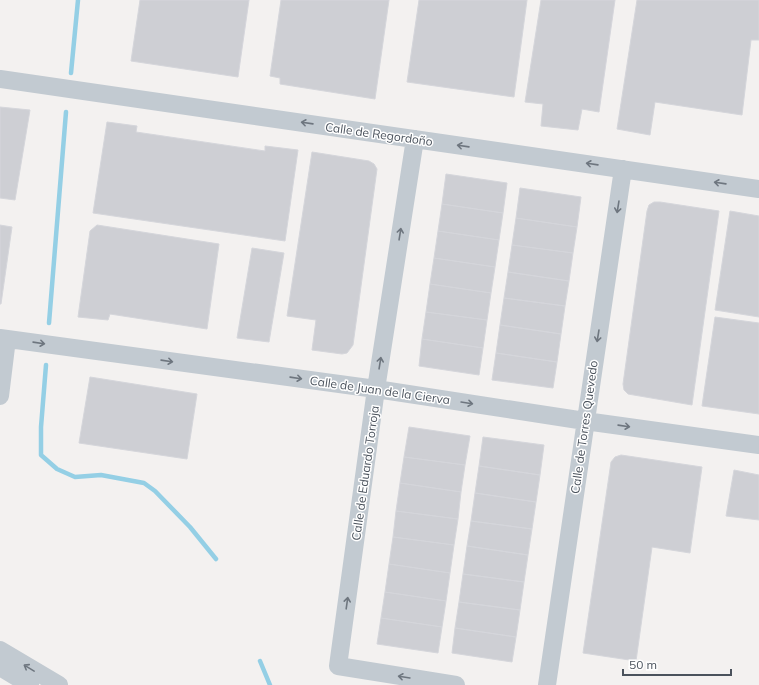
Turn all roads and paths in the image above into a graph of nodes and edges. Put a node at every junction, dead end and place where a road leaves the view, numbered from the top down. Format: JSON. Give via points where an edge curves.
{"nodes":[{"id":1,"x":0,"y":79,"type":"edge"},
{"id":2,"x":415,"y":139,"type":"junction"},
{"id":3,"x":623,"y":169,"type":"junction"},
{"id":4,"x":759,"y":188,"type":"edge"},
{"id":5,"x":4,"y":339,"type":"edge"},
{"id":6,"x":376,"y":389,"type":"junction"},
{"id":7,"x":0,"y":396,"type":"edge"},
{"id":8,"x":585,"y":421,"type":"junction"},
{"id":9,"x":759,"y":446,"type":"edge"},
{"id":10,"x":0,"y":650,"type":"edge"},
{"id":11,"x":0,"y":667,"type":"edge"},
{"id":12,"x":30,"y":685,"type":"edge"},
{"id":13,"x":59,"y":685,"type":"edge"},
{"id":14,"x":456,"y":685,"type":"edge"},
{"id":15,"x":546,"y":685,"type":"edge"}],
"edges":[{"from":2,"to":1,"type":"street","name":"Calle de Regordoño","one_way":true},
{"from":3,"to":2,"type":"street","name":"Calle de Regordoño","one_way":true},
{"from":6,"to":2,"type":"street","name":"Calle de Eduardo Torroja","one_way":true},
{"from":4,"to":3,"type":"street","name":"Calle de Regordoño","one_way":true},
{"from":3,"to":8,"type":"street","name":"Calle de Torres Quevedo","one_way":true},
{"from":5,"to":6,"type":"street","name":"Calle de Juan de la Cierva","one_way":true},
{"from":5,"to":7,"type":"street"},
{"from":6,"to":8,"type":"street","name":"Calle de Juan de la Cierva","one_way":true},
{"from":14,"to":6,"type":"street","name":"Calle de Eduardo Torroja","one_way":true,"via":[[338,666]]},
{"from":8,"to":9,"type":"street","name":"Calle de Juan de la Cierva","one_way":true},
{"from":8,"to":15,"type":"street","name":"Calle de Torres Quevedo"},
{"from":13,"to":10,"type":"street","one_way":true},
{"from":11,"to":12,"type":"street"}]}
